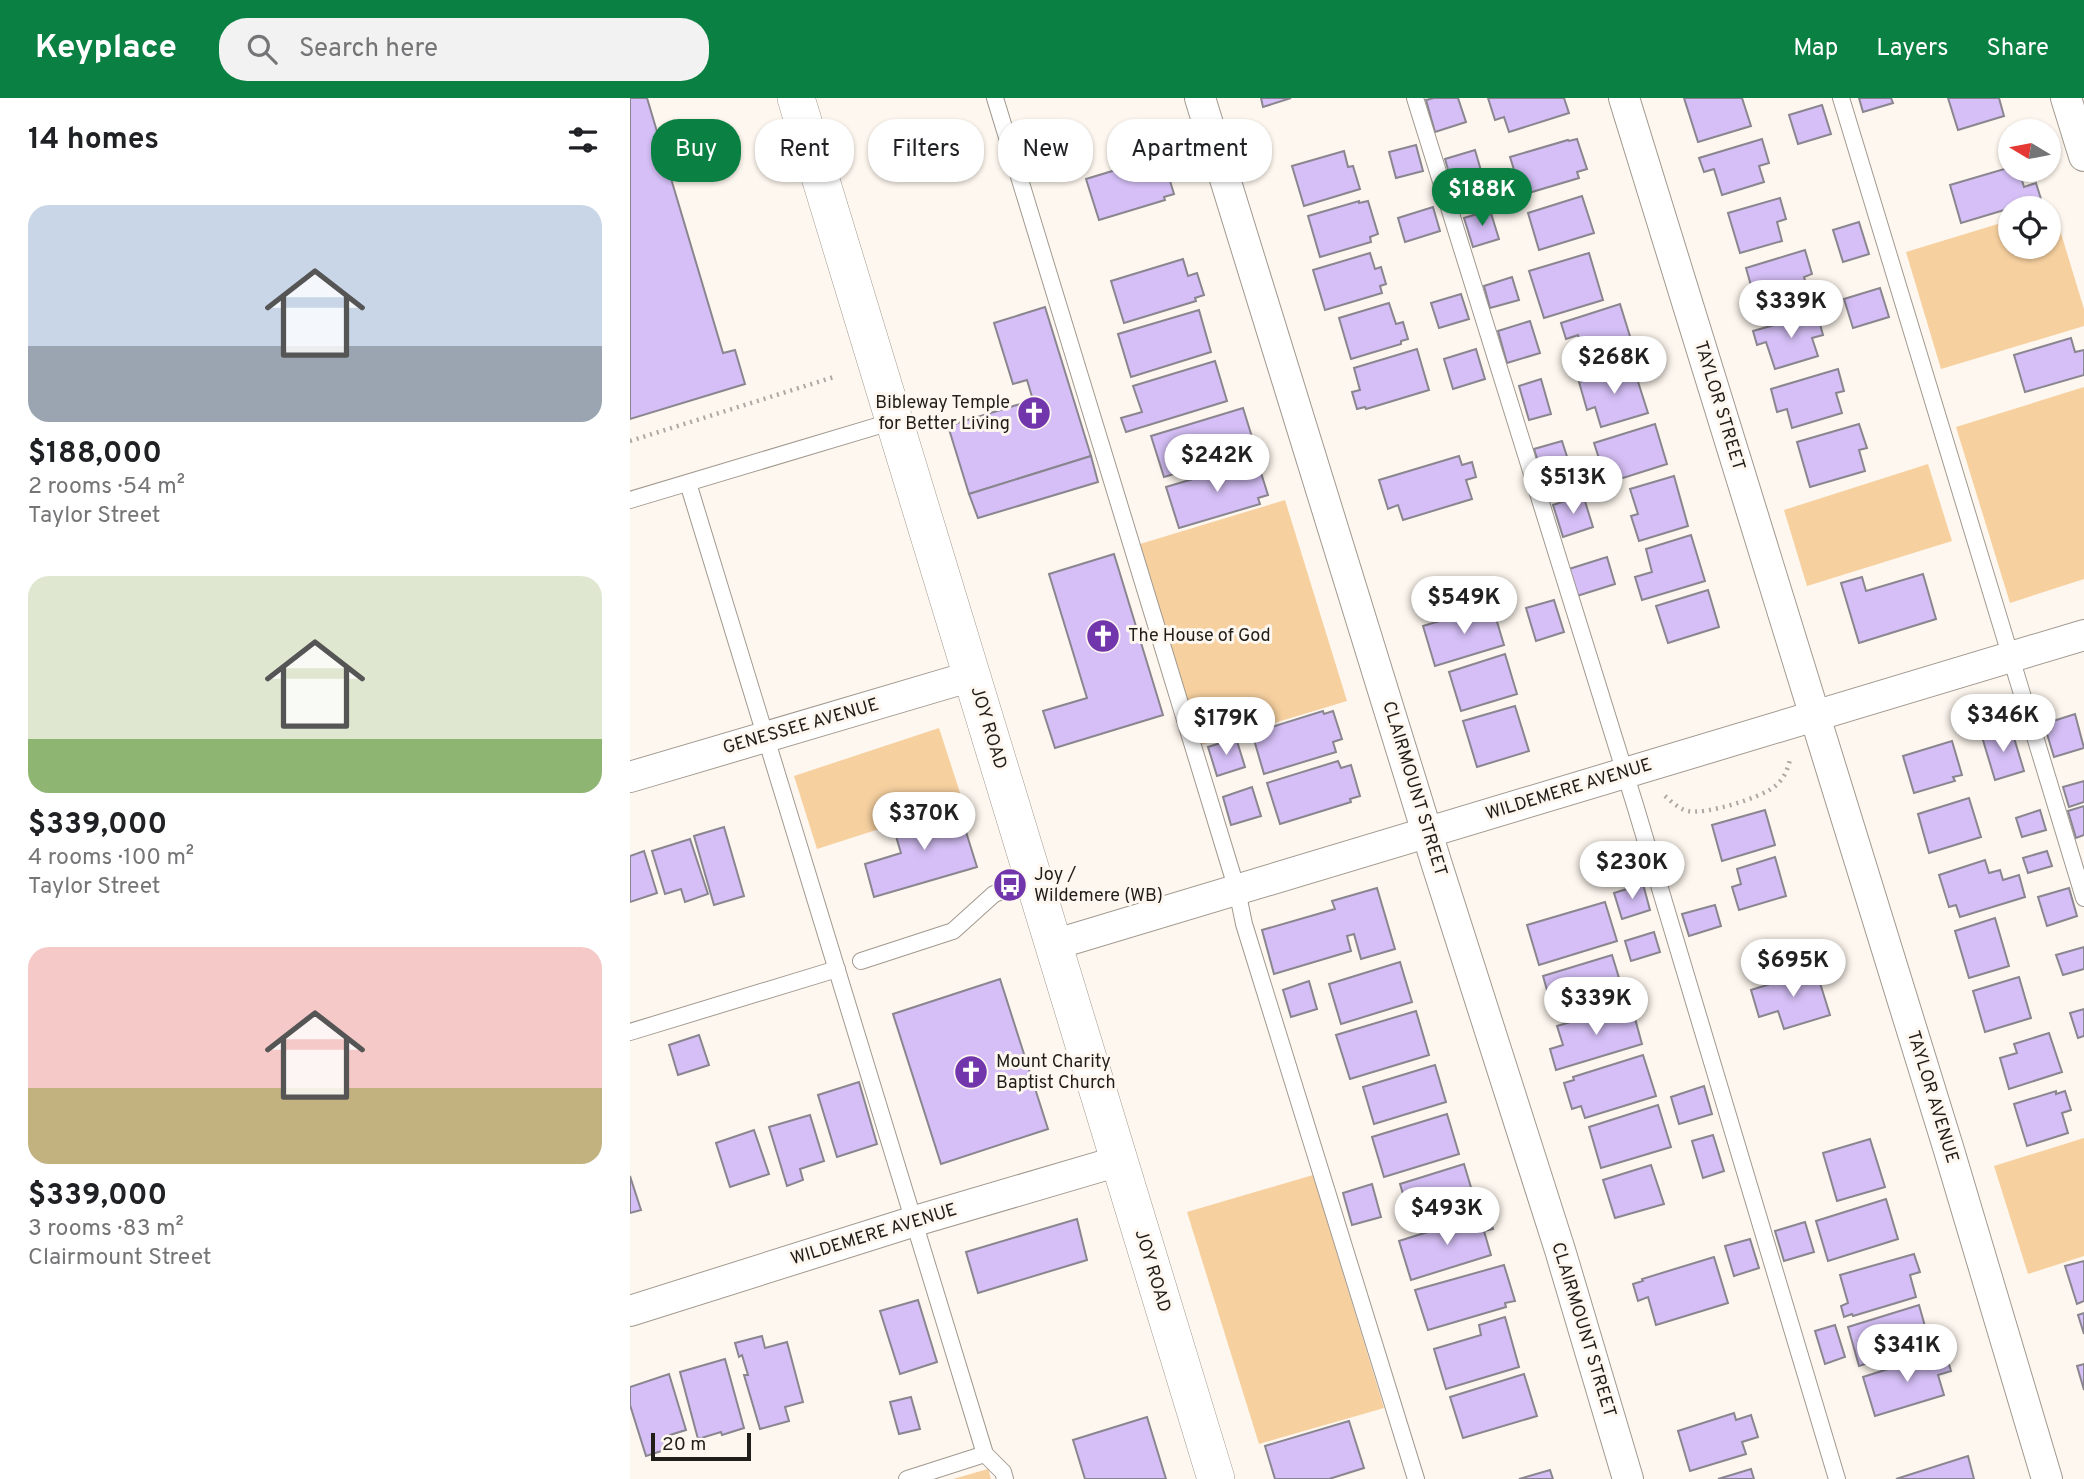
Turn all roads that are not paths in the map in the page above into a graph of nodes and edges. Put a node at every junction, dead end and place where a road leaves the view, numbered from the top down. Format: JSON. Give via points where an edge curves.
{"nodes":[{"id":1,"x":796,"y":98,"type":"edge"},
{"id":2,"x":995,"y":98,"type":"edge"},
{"id":3,"x":1200,"y":98,"type":"edge"},
{"id":4,"x":1415,"y":98,"type":"edge"},
{"id":5,"x":1624,"y":98,"type":"edge"},
{"id":6,"x":1842,"y":98,"type":"edge"},
{"id":7,"x":2066,"y":98,"type":"edge"},
{"id":8,"x":2084,"y":156,"type":"edge"},
{"id":9,"x":894,"y":421,"type":"junction"},
{"id":10,"x":688,"y":483,"type":"junction"},
{"id":11,"x":630,"y":500,"type":"edge"},
{"id":12,"x":2084,"y":635,"type":"edge"},
{"id":13,"x":2012,"y":656,"type":"junction"},
{"id":14,"x":972,"y":676,"type":"junction"},
{"id":15,"x":1815,"y":715,"type":"junction"},
{"id":16,"x":766,"y":737,"type":"junction"},
{"id":17,"x":1625,"y":773,"type":"junction"},
{"id":18,"x":630,"y":777,"type":"edge"},
{"id":19,"x":1428,"y":832,"type":"junction"},
{"id":20,"x":1034,"y":880,"type":"junction"},
{"id":21,"x":1237,"y":890,"type":"junction"},
{"id":22,"x":2084,"y":898,"type":"edge"},
{"id":23,"x":1053,"y":945,"type":"junction"},
{"id":24,"x":862,"y":961,"type":"dead end"},
{"id":25,"x":837,"y":969,"type":"junction"},
{"id":26,"x":630,"y":1032,"type":"edge"},
{"id":27,"x":1119,"y":1161,"type":"junction"},
{"id":28,"x":915,"y":1221,"type":"junction"},
{"id":29,"x":630,"y":1311,"type":"edge"},
{"id":30,"x":985,"y":1454,"type":"junction"},
{"id":31,"x":907,"y":1479,"type":"edge"},
{"id":32,"x":1005,"y":1479,"type":"edge"},
{"id":33,"x":1216,"y":1479,"type":"edge"},
{"id":34,"x":1416,"y":1479,"type":"edge"},
{"id":35,"x":1628,"y":1479,"type":"edge"},
{"id":36,"x":1837,"y":1479,"type":"edge"},
{"id":37,"x":2047,"y":1479,"type":"edge"}],
"edges":[{"from":1,"to":9,"type":"street","name":"JOY ROAD"},
{"from":2,"to":21,"type":"lane"},
{"from":3,"to":19,"type":"street","name":"CLAIRMOUNT STREET"},
{"from":4,"to":17,"type":"lane"},
{"from":5,"to":15,"type":"street","name":"TAYLOR STREET"},
{"from":6,"to":13,"type":"lane"},
{"from":7,"to":8,"type":"street"},
{"from":9,"to":10,"type":"lane"},
{"from":9,"to":14,"type":"street","name":"JOY ROAD"},
{"from":10,"to":11,"type":"lane"},
{"from":10,"to":16,"type":"lane"},
{"from":12,"to":13,"type":"street","name":"WILDEMERE AVENUE"},
{"from":13,"to":15,"type":"street","name":"WILDEMERE AVENUE"},
{"from":13,"to":22,"type":"lane"},
{"from":14,"to":16,"type":"street","name":"GENESSEE AVENUE"},
{"from":14,"to":20,"type":"street","name":"JOY ROAD"},
{"from":15,"to":17,"type":"street","name":"WILDEMERE AVENUE"},
{"from":15,"to":37,"type":"street","name":"TAYLOR AVENUE"},
{"from":16,"to":18,"type":"street","name":"GENESSEE AVENUE"},
{"from":16,"to":25,"type":"lane"},
{"from":17,"to":19,"type":"street","name":"WILDEMERE AVENUE"},
{"from":17,"to":36,"type":"lane"},
{"from":19,"to":21,"type":"street","name":"WILDEMERE AVENUE"},
{"from":19,"to":35,"type":"street","name":"CLAIRMOUNT STREET"},
{"from":20,"to":23,"type":"street","name":"JOY ROAD"},
{"from":20,"to":24,"type":"lane","via":[[994,894],[953,930]]},
{"from":21,"to":23,"type":"street","name":"WILDEMERE AVENUE"},
{"from":21,"to":34,"type":"lane"},
{"from":23,"to":27,"type":"street","name":"JOY ROAD"},
{"from":25,"to":26,"type":"lane"},
{"from":25,"to":28,"type":"lane"},
{"from":27,"to":28,"type":"street","name":"WILDEMERE AVENUE"},
{"from":27,"to":33,"type":"street","name":"JOY ROAD"},
{"from":28,"to":29,"type":"street","name":"WILDEMERE AVENUE"},
{"from":28,"to":30,"type":"lane"},
{"from":30,"to":31,"type":"lane"},
{"from":30,"to":32,"type":"lane"}]}
